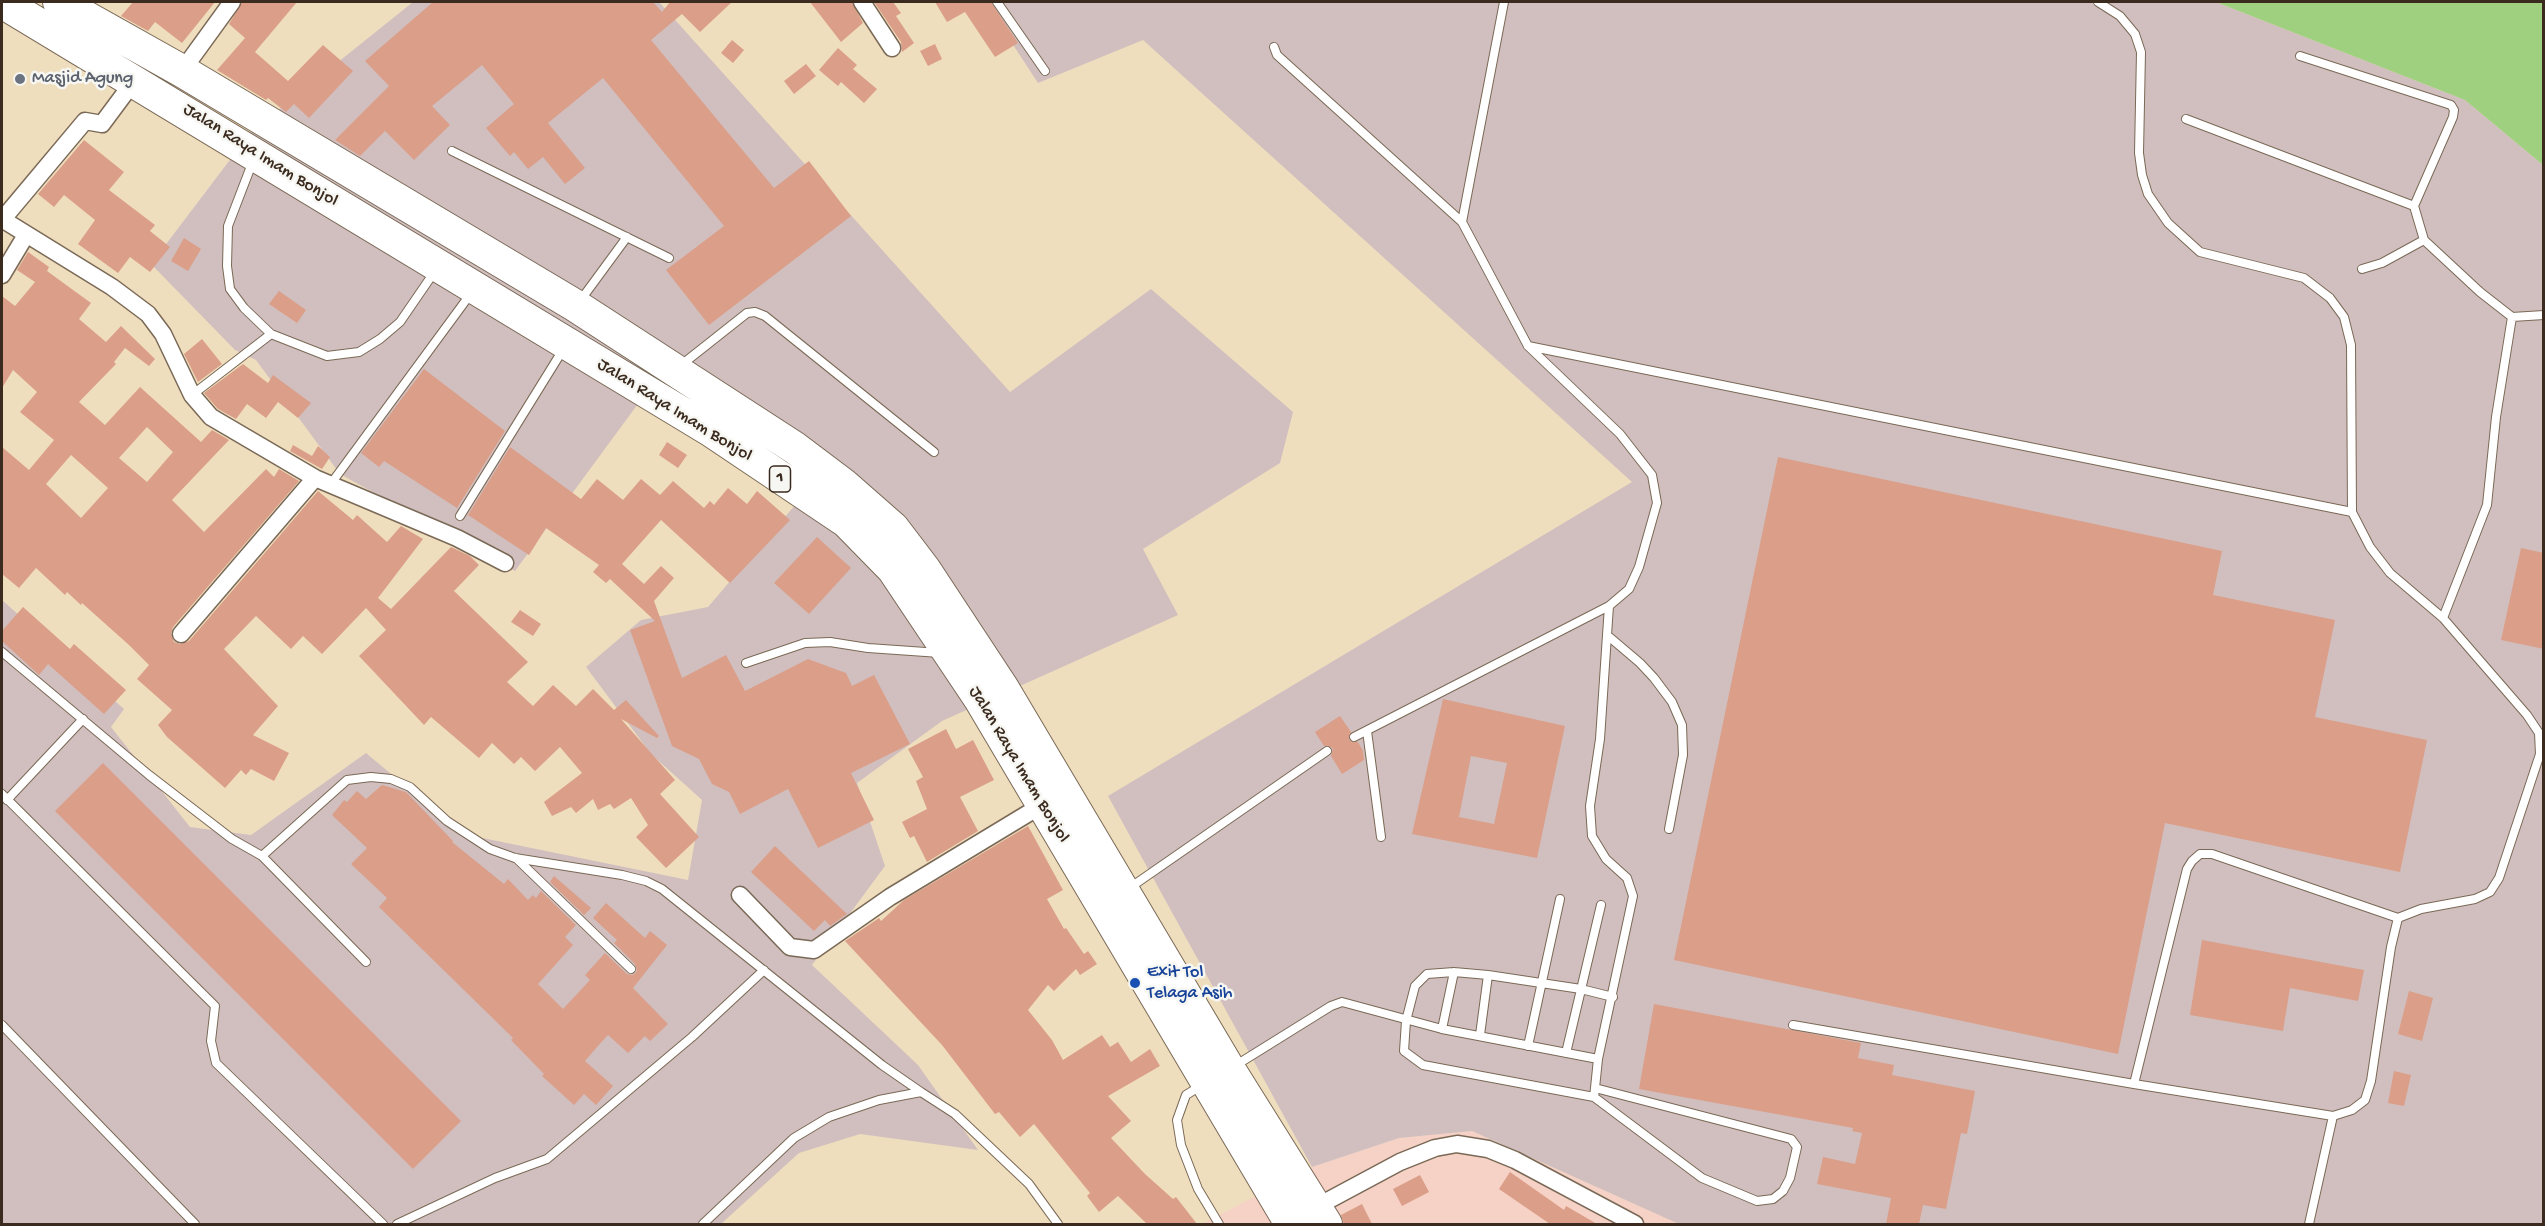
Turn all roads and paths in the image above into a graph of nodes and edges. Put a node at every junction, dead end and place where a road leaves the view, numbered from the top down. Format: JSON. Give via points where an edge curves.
{"nodes":[{"id":1,"x":2,"y":2,"type":"edge"},
{"id":2,"x":232,"y":2,"type":"edge"},
{"id":3,"x":862,"y":2,"type":"edge"},
{"id":4,"x":997,"y":2,"type":"edge"},
{"id":5,"x":1504,"y":2,"type":"edge"},
{"id":6,"x":2098,"y":2,"type":"edge"},
{"id":7,"x":69,"y":4,"type":"edge"},
{"id":8,"x":1274,"y":47,"type":"dead end"},
{"id":9,"x":892,"y":48,"type":"dead end"},
{"id":10,"x":2300,"y":56,"type":"dead end"},
{"id":11,"x":182,"y":71,"type":"junction"},
{"id":12,"x":1045,"y":71,"type":"dead end"},
{"id":13,"x":134,"y":81,"type":"junction"},
{"id":14,"x":165,"y":98,"type":"junction"},
{"id":15,"x":2186,"y":119,"type":"dead end"},
{"id":16,"x":452,"y":151,"type":"dead end"},
{"id":17,"x":256,"y":153,"type":"junction"},
{"id":18,"x":2414,"y":206,"type":"junction"},
{"id":19,"x":2,"y":219,"type":"edge"},
{"id":20,"x":1462,"y":222,"type":"junction"},
{"id":21,"x":26,"y":235,"type":"junction"},
{"id":22,"x":627,"y":237,"type":"junction"},
{"id":23,"x":2424,"y":240,"type":"junction"},
{"id":24,"x":669,"y":258,"type":"dead end"},
{"id":25,"x":438,"y":266,"type":"junction"},
{"id":26,"x":2362,"y":268,"type":"dead end"},
{"id":27,"x":2,"y":275,"type":"edge"},
{"id":28,"x":475,"y":288,"type":"junction"},
{"id":29,"x":576,"y":306,"type":"junction"},
{"id":30,"x":2544,"y":315,"type":"edge"},
{"id":31,"x":2512,"y":316,"type":"junction"},
{"id":32,"x":272,"y":334,"type":"junction"},
{"id":33,"x":567,"y":344,"type":"junction"},
{"id":34,"x":1528,"y":346,"type":"junction"},
{"id":35,"x":674,"y":370,"type":"junction"},
{"id":36,"x":192,"y":396,"type":"junction"},
{"id":37,"x":934,"y":452,"type":"dead end"},
{"id":38,"x":323,"y":482,"type":"junction"},
{"id":39,"x":2352,"y":512,"type":"junction"},
{"id":40,"x":460,"y":516,"type":"dead end"},
{"id":41,"x":506,"y":563,"type":"dead end"},
{"id":42,"x":1609,"y":606,"type":"junction"},
{"id":43,"x":2443,"y":618,"type":"junction"},
{"id":44,"x":181,"y":634,"type":"dead end"},
{"id":45,"x":1607,"y":635,"type":"junction"},
{"id":46,"x":2,"y":652,"type":"edge"},
{"id":47,"x":948,"y":654,"type":"junction"},
{"id":48,"x":746,"y":663,"type":"dead end"},
{"id":49,"x":83,"y":719,"type":"junction"},
{"id":50,"x":1367,"y":731,"type":"junction"},
{"id":51,"x":1354,"y":737,"type":"dead end"},
{"id":52,"x":1327,"y":751,"type":"dead end"},
{"id":53,"x":4,"y":797,"type":"edge"},
{"id":54,"x":1042,"y":806,"type":"junction"},
{"id":55,"x":1669,"y":829,"type":"dead end"},
{"id":56,"x":1381,"y":837,"type":"dead end"},
{"id":57,"x":262,"y":856,"type":"junction"},
{"id":58,"x":516,"y":858,"type":"junction"},
{"id":59,"x":1125,"y":891,"type":"junction"},
{"id":60,"x":740,"y":895,"type":"dead end"},
{"id":61,"x":1560,"y":899,"type":"dead end"},
{"id":62,"x":1601,"y":905,"type":"dead end"},
{"id":63,"x":2398,"y":918,"type":"junction"},
{"id":64,"x":366,"y":962,"type":"dead end"},
{"id":65,"x":631,"y":969,"type":"dead end"},
{"id":66,"x":764,"y":970,"type":"junction"},
{"id":67,"x":1454,"y":972,"type":"junction"},
{"id":68,"x":1488,"y":975,"type":"junction"},
{"id":69,"x":1541,"y":983,"type":"junction"},
{"id":70,"x":1581,"y":989,"type":"junction"},
{"id":71,"x":1612,"y":997,"type":"junction"},
{"id":72,"x":1406,"y":1021,"type":"junction"},
{"id":73,"x":2,"y":1025,"type":"edge"},
{"id":74,"x":1793,"y":1025,"type":"dead end"},
{"id":75,"x":1442,"y":1029,"type":"junction"},
{"id":76,"x":1480,"y":1035,"type":"junction"},
{"id":77,"x":1528,"y":1046,"type":"junction"},
{"id":78,"x":1566,"y":1053,"type":"junction"},
{"id":79,"x":1598,"y":1059,"type":"junction"},
{"id":80,"x":1219,"y":1076,"type":"junction"},
{"id":81,"x":2134,"y":1084,"type":"junction"},
{"id":82,"x":921,"y":1092,"type":"junction"},
{"id":83,"x":1595,"y":1092,"type":"junction"},
{"id":84,"x":2333,"y":1116,"type":"junction"},
{"id":85,"x":1270,"y":1189,"type":"junction"},
{"id":86,"x":1311,"y":1219,"type":"edge"},
{"id":87,"x":195,"y":1224,"type":"edge"},
{"id":88,"x":383,"y":1224,"type":"edge"},
{"id":89,"x":397,"y":1224,"type":"edge"},
{"id":90,"x":703,"y":1224,"type":"edge"},
{"id":91,"x":1058,"y":1224,"type":"edge"},
{"id":92,"x":1219,"y":1224,"type":"edge"},
{"id":93,"x":1284,"y":1224,"type":"edge"},
{"id":94,"x":1635,"y":1224,"type":"edge"},
{"id":95,"x":2309,"y":1224,"type":"edge"}],
"edges":[{"from":1,"to":13,"type":"highway","name":"Jalan Raya Imam Bonjol","number":"1"},
{"from":2,"to":11,"type":"street"},
{"from":3,"to":9,"type":"street"},
{"from":4,"to":12,"type":"lane"},
{"from":5,"to":20,"type":"lane"},
{"from":6,"to":39,"type":"lane","via":[[2120,16],[2135,34],[2141,51],[2142,175],[2148,194],[2168,223],[2200,252],[2304,278],[2330,298],[2344,316],[2351,345]]},
{"from":7,"to":11,"type":"highway","name":"Jalan Raya Imam Bonjol","number":"1"},
{"from":8,"to":20,"type":"lane","via":[[1277,55]]},
{"from":10,"to":18,"type":"lane","via":[[2451,105],[2453,117]]},
{"from":11,"to":14,"type":"highway"},
{"from":11,"to":29,"type":"highway","name":"Jalan Raya Imam Bonjol","number":"1"},
{"from":13,"to":14,"type":"highway","name":"Jalan Raya Imam Bonjol","number":"1"},
{"from":13,"to":19,"type":"street","via":[[102,124],[86,121]]},
{"from":14,"to":17,"type":"highway","name":"Jalan Raya Imam Bonjol","number":"1"},
{"from":15,"to":18,"type":"lane"},
{"from":16,"to":22,"type":"lane"},
{"from":17,"to":25,"type":"highway","name":"Jalan Raya Imam Bonjol","number":"1"},
{"from":17,"to":32,"type":"lane","via":[[228,226],[227,266],[230,289]]},
{"from":18,"to":23,"type":"lane"},
{"from":19,"to":21,"type":"street"},
{"from":20,"to":34,"type":"lane"},
{"from":21,"to":27,"type":"street"},
{"from":21,"to":36,"type":"street","via":[[112,287],[148,314],[163,334]]},
{"from":22,"to":24,"type":"lane"},
{"from":22,"to":29,"type":"lane"},
{"from":23,"to":26,"type":"lane","via":[[2382,263]]},
{"from":23,"to":31,"type":"lane"},
{"from":25,"to":28,"type":"highway","name":"Jalan Raya Imam Bonjol","number":"1"},
{"from":25,"to":32,"type":"lane","via":[[400,322],[359,352],[327,356]]},
{"from":28,"to":33,"type":"highway","name":"Jalan Raya Imam Bonjol","number":"1"},
{"from":28,"to":38,"type":"lane"},
{"from":29,"to":35,"type":"highway","name":"Jalan Raya Imam Bonjol","number":"1"},
{"from":30,"to":31,"type":"lane"},
{"from":31,"to":43,"type":"lane","via":[[2487,506]]},
{"from":32,"to":36,"type":"lane"},
{"from":33,"to":40,"type":"lane"},
{"from":33,"to":47,"type":"highway","name":"Jalan Raya Imam Bonjol","number":"1","via":[[710,430],[848,522],[893,569]]},
{"from":34,"to":39,"type":"lane"},
{"from":34,"to":42,"type":"lane","via":[[1620,434],[1652,476],[1657,503],[1639,567],[1629,589]]},
{"from":35,"to":37,"type":"lane","via":[[747,313],[755,312],[765,316]]},
{"from":35,"to":59,"type":"highway","name":"Jalan Raya Imam Bonjol","number":"1","via":[[795,448],[893,528],[1002,687]]},
{"from":36,"to":38,"type":"street","via":[[211,417]]},
{"from":38,"to":41,"type":"street","via":[[457,538]]},
{"from":38,"to":44,"type":"street"},
{"from":39,"to":43,"type":"lane","via":[[2370,547],[2390,573]]},
{"from":42,"to":45,"type":"lane"},
{"from":42,"to":50,"type":"lane"},
{"from":43,"to":63,"type":"lane","via":[[2527,714],[2539,733],[2540,754],[2499,878],[2490,892]]},
{"from":45,"to":55,"type":"lane","via":[[1654,678],[1672,702],[1682,725],[1683,754]]},
{"from":45,"to":71,"type":"lane","via":[[1600,739],[1590,806],[1592,836],[1606,859],[1627,878],[1633,896]]},
{"from":46,"to":49,"type":"lane"},
{"from":47,"to":48,"type":"lane","via":[[805,643]]},
{"from":47,"to":54,"type":"highway","name":"Jalan Raya Imam Bonjol","number":"1","via":[[980,699]]},
{"from":49,"to":53,"type":"lane"},
{"from":49,"to":57,"type":"lane","via":[[232,839]]},
{"from":50,"to":51,"type":"lane"},
{"from":50,"to":56,"type":"lane"},
{"from":52,"to":59,"type":"lane"},
{"from":53,"to":88,"type":"lane","via":[[215,1006],[211,1041],[216,1063]]},
{"from":54,"to":60,"type":"street","via":[[890,897],[814,950],[790,947]]},
{"from":54,"to":80,"type":"highway","name":"Jalan Raya Imam Bonjol","number":"1"},
{"from":57,"to":58,"type":"lane","via":[[347,780],[371,777],[391,779],[410,787],[473,840]]},
{"from":57,"to":64,"type":"lane"},
{"from":58,"to":65,"type":"lane"},
{"from":58,"to":66,"type":"lane","via":[[646,881],[662,889]]},
{"from":59,"to":80,"type":"highway","name":"Jalan Raya Imam Bonjol","number":"1"},
{"from":61,"to":69,"type":"lane"},
{"from":62,"to":70,"type":"lane"},
{"from":63,"to":81,"type":"lane","via":[[2212,854],[2200,854],[2187,869]]},
{"from":63,"to":84,"type":"lane","via":[[2365,1100],[2352,1110]]},
{"from":66,"to":82,"type":"lane"},
{"from":66,"to":89,"type":"lane","via":[[692,1038],[547,1159],[495,1178]]},
{"from":67,"to":68,"type":"lane"},
{"from":67,"to":72,"type":"lane","via":[[1427,974],[1415,986]]},
{"from":67,"to":75,"type":"lane"},
{"from":68,"to":69,"type":"lane"},
{"from":68,"to":76,"type":"lane"},
{"from":69,"to":70,"type":"lane"},
{"from":69,"to":77,"type":"lane"},
{"from":70,"to":71,"type":"lane"},
{"from":70,"to":78,"type":"lane"},
{"from":71,"to":79,"type":"lane"},
{"from":72,"to":75,"type":"lane"},
{"from":72,"to":80,"type":"lane","via":[[1352,1003],[1331,1005]]},
{"from":72,"to":83,"type":"lane","via":[[1404,1051],[1423,1065]]},
{"from":73,"to":87,"type":"lane"},
{"from":74,"to":81,"type":"lane"},
{"from":75,"to":76,"type":"lane"},
{"from":76,"to":77,"type":"lane"},
{"from":77,"to":78,"type":"lane"},
{"from":78,"to":79,"type":"lane"},
{"from":79,"to":83,"type":"lane"},
{"from":80,"to":85,"type":"highway","name":"Jalan Raya Imam Bonjol","number":"1"},
{"from":80,"to":86,"type":"highway","name":"Jalan Raya Imam Bonjol","number":"1"},
{"from":80,"to":92,"type":"lane","via":[[1186,1095],[1177,1120],[1181,1145],[1198,1189]]},
{"from":81,"to":84,"type":"lane"},
{"from":82,"to":90,"type":"lane","via":[[879,1100],[829,1117],[794,1138]]},
{"from":82,"to":91,"type":"lane","via":[[955,1114],[1029,1184]]},
{"from":83,"to":83,"type":"lane","via":[[1791,1139],[1797,1147],[1790,1178],[1773,1199],[1757,1201],[1702,1178]]},
{"from":84,"to":95,"type":"lane"},
{"from":85,"to":86,"type":"highway","name":"Jalan Raya Imam Bonjol","number":"1"},
{"from":85,"to":93,"type":"highway"},
{"from":86,"to":94,"type":"street","via":[[1400,1162],[1457,1144],[1488,1149],[1515,1160]]}]}
